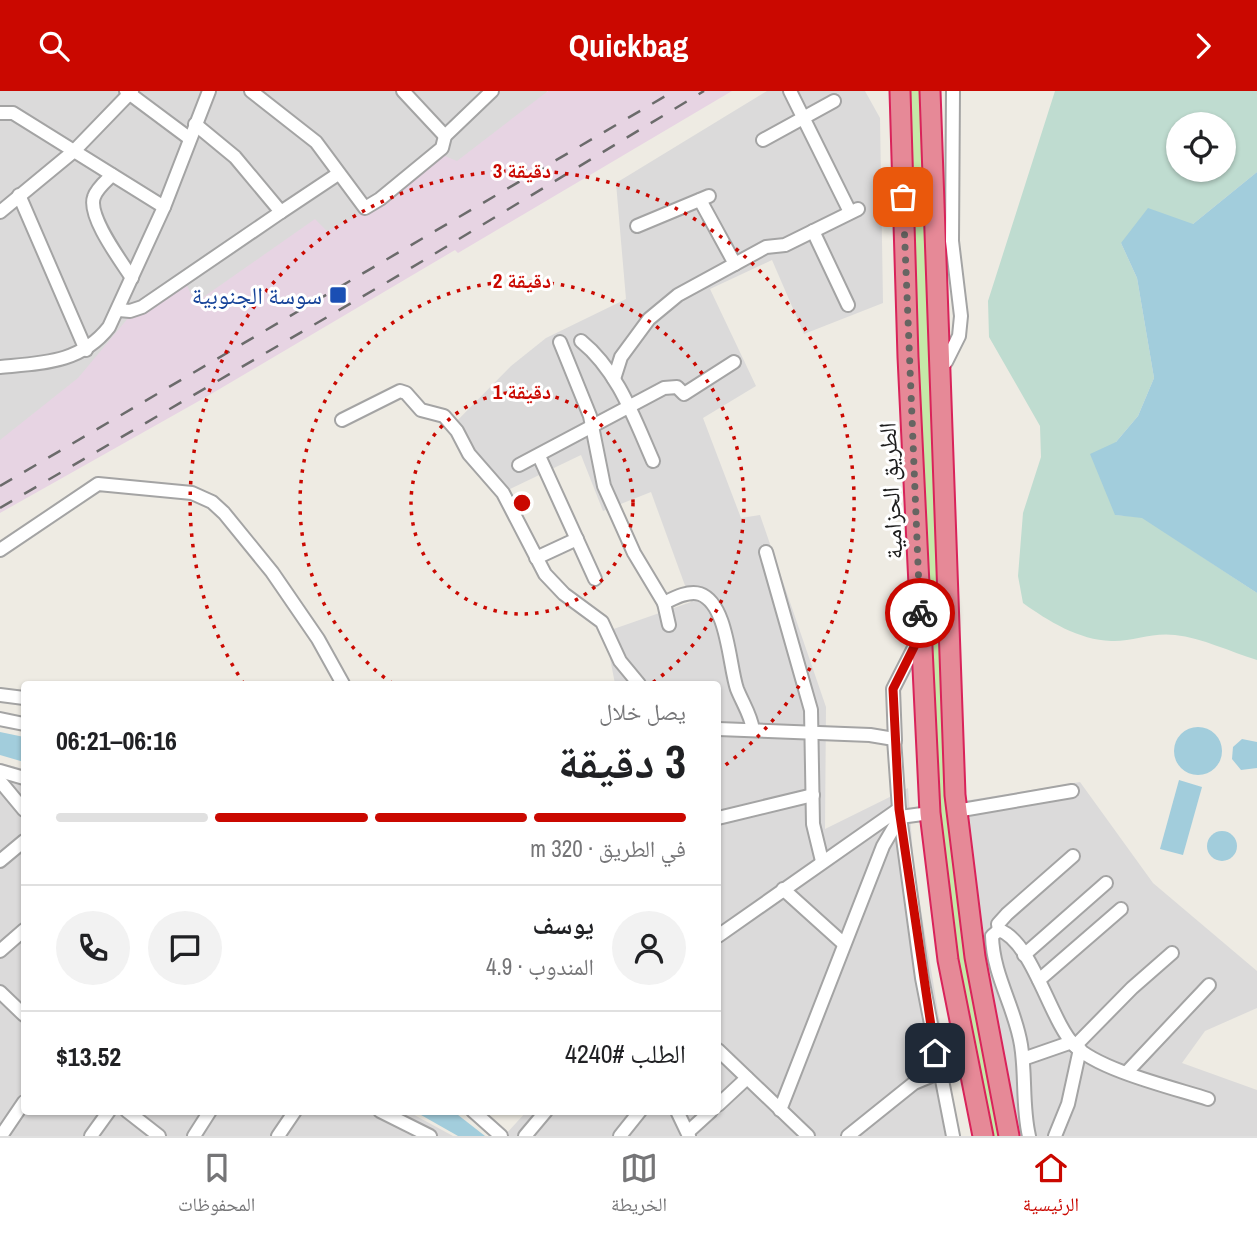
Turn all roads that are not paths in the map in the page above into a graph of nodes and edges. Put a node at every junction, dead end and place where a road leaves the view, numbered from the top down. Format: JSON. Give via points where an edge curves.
{"nodes":[{"id":1,"x":209,"y":91,"type":"edge"},
{"id":2,"x":251,"y":91,"type":"edge"},
{"id":3,"x":403,"y":91,"type":"edge"},
{"id":4,"x":492,"y":91,"type":"edge"},
{"id":5,"x":790,"y":91,"type":"edge"},
{"id":6,"x":900,"y":91,"type":"edge"},
{"id":7,"x":930,"y":91,"type":"edge"},
{"id":8,"x":953,"y":91,"type":"edge"},
{"id":9,"x":130,"y":92,"type":"edge"},
{"id":10,"x":834,"y":101,"type":"dead end"},
{"id":11,"x":0,"y":113,"type":"edge"},
{"id":12,"x":803,"y":118,"type":"junction"},
{"id":13,"x":195,"y":124,"type":"junction"},
{"id":14,"x":445,"y":137,"type":"junction"},
{"id":15,"x":189,"y":138,"type":"junction"},
{"id":16,"x":763,"y":140,"type":"dead end"},
{"id":17,"x":74,"y":151,"type":"junction"},
{"id":18,"x":338,"y":174,"type":"junction"},
{"id":19,"x":112,"y":175,"type":"junction"},
{"id":20,"x":19,"y":195,"type":"junction"},
{"id":21,"x":163,"y":207,"type":"junction"},
{"id":22,"x":0,"y":212,"type":"edge"},
{"id":23,"x":281,"y":212,"type":"junction"},
{"id":24,"x":636,"y":226,"type":"dead end"},
{"id":25,"x":813,"y":231,"type":"junction"},
{"id":26,"x":735,"y":264,"type":"junction"},
{"id":27,"x":132,"y":278,"type":"junction"},
{"id":28,"x":848,"y":305,"type":"dead end"},
{"id":29,"x":119,"y":310,"type":"junction"},
{"id":30,"x":581,"y":341,"type":"dead end"},
{"id":31,"x":560,"y":342,"type":"dead end"},
{"id":32,"x":86,"y":350,"type":"junction"},
{"id":33,"x":734,"y":362,"type":"dead end"},
{"id":34,"x":939,"y":363,"type":"junction"},
{"id":35,"x":0,"y":366,"type":"edge"},
{"id":36,"x":614,"y":379,"type":"junction"},
{"id":37,"x":629,"y":408,"type":"junction"},
{"id":38,"x":342,"y":420,"type":"dead end"},
{"id":39,"x":592,"y":429,"type":"junction"},
{"id":40,"x":538,"y":456,"type":"junction"},
{"id":41,"x":653,"y":460,"type":"dead end"},
{"id":42,"x":519,"y":465,"type":"dead end"},
{"id":43,"x":577,"y":539,"type":"junction"},
{"id":44,"x":0,"y":550,"type":"edge"},
{"id":45,"x":766,"y":552,"type":"dead end"},
{"id":46,"x":537,"y":558,"type":"junction"},
{"id":47,"x":595,"y":579,"type":"dead end"},
{"id":48,"x":664,"y":603,"type":"junction"},
{"id":49,"x":668,"y":625,"type":"dead end"},
{"id":50,"x":921,"y":633,"type":"junction"},
{"id":51,"x":341,"y":681,"type":"edge"},
{"id":52,"x":637,"y":681,"type":"edge"},
{"id":53,"x":0,"y":695,"type":"edge"},
{"id":54,"x":21,"y":698,"type":"edge"},
{"id":55,"x":0,"y":719,"type":"edge"},
{"id":56,"x":21,"y":723,"type":"edge"},
{"id":57,"x":721,"y":729,"type":"edge"},
{"id":58,"x":753,"y":730,"type":"junction"},
{"id":59,"x":813,"y":733,"type":"junction"},
{"id":60,"x":895,"y":741,"type":"junction"},
{"id":61,"x":0,"y":771,"type":"edge"},
{"id":62,"x":21,"y":777,"type":"edge"},
{"id":63,"x":0,"y":781,"type":"edge"},
{"id":64,"x":1072,"y":791,"type":"dead end"},
{"id":65,"x":813,"y":795,"type":"junction"},
{"id":66,"x":21,"y":806,"type":"edge"},
{"id":67,"x":956,"y":811,"type":"junction"},
{"id":68,"x":900,"y":813,"type":"junction"},
{"id":69,"x":930,"y":813,"type":"junction"},
{"id":70,"x":721,"y":817,"type":"edge"},
{"id":71,"x":21,"y":844,"type":"edge"},
{"id":72,"x":1073,"y":856,"type":"dead end"},
{"id":73,"x":0,"y":861,"type":"edge"},
{"id":74,"x":822,"y":861,"type":"junction"},
{"id":75,"x":1106,"y":883,"type":"dead end"},
{"id":76,"x":783,"y":889,"type":"junction"},
{"id":77,"x":1121,"y":909,"type":"dead end"},
{"id":78,"x":999,"y":930,"type":"junction"},
{"id":79,"x":21,"y":933,"type":"edge"},
{"id":80,"x":721,"y":934,"type":"edge"},
{"id":81,"x":844,"y":944,"type":"junction"},
{"id":82,"x":0,"y":951,"type":"edge"},
{"id":83,"x":1172,"y":953,"type":"dead end"},
{"id":84,"x":1024,"y":955,"type":"junction"},
{"id":85,"x":1039,"y":979,"type":"junction"},
{"id":86,"x":1209,"y":985,"type":"dead end"},
{"id":87,"x":0,"y":992,"type":"edge"},
{"id":88,"x":21,"y":1012,"type":"edge"},
{"id":89,"x":1076,"y":1046,"type":"junction"},
{"id":90,"x":721,"y":1053,"type":"edge"},
{"id":91,"x":1023,"y":1059,"type":"junction"},
{"id":92,"x":1127,"y":1072,"type":"junction"},
{"id":93,"x":938,"y":1073,"type":"junction"},
{"id":94,"x":747,"y":1078,"type":"junction"},
{"id":95,"x":1208,"y":1099,"type":"dead end"},
{"id":96,"x":721,"y":1102,"type":"edge"},
{"id":97,"x":21,"y":1106,"type":"edge"},
{"id":98,"x":780,"y":1110,"type":"junction"},
{"id":99,"x":106,"y":1115,"type":"edge"},
{"id":100,"x":132,"y":1115,"type":"edge"},
{"id":101,"x":207,"y":1115,"type":"edge"},
{"id":102,"x":292,"y":1115,"type":"edge"},
{"id":103,"x":388,"y":1115,"type":"edge"},
{"id":104,"x":477,"y":1115,"type":"edge"},
{"id":105,"x":543,"y":1115,"type":"edge"},
{"id":106,"x":637,"y":1115,"type":"edge"},
{"id":107,"x":679,"y":1115,"type":"edge"},
{"id":108,"x":707,"y":1115,"type":"edge"},
{"id":109,"x":689,"y":1134,"type":"edge"},
{"id":110,"x":1,"y":1136,"type":"edge"},
{"id":111,"x":91,"y":1136,"type":"edge"},
{"id":112,"x":159,"y":1136,"type":"edge"},
{"id":113,"x":194,"y":1136,"type":"edge"},
{"id":114,"x":278,"y":1136,"type":"edge"},
{"id":115,"x":430,"y":1136,"type":"edge"},
{"id":116,"x":500,"y":1136,"type":"edge"},
{"id":117,"x":524,"y":1136,"type":"edge"},
{"id":118,"x":620,"y":1136,"type":"edge"},
{"id":119,"x":808,"y":1136,"type":"edge"},
{"id":120,"x":848,"y":1136,"type":"edge"},
{"id":121,"x":953,"y":1136,"type":"edge"},
{"id":122,"x":983,"y":1136,"type":"edge"},
{"id":123,"x":1009,"y":1136,"type":"edge"},
{"id":124,"x":1029,"y":1136,"type":"edge"},
{"id":125,"x":1055,"y":1136,"type":"edge"}],
"edges":[{"from":1,"to":13,"type":"street"},
{"from":2,"to":18,"type":"street","via":[[316,142]]},
{"from":3,"to":14,"type":"street"},
{"from":4,"to":14,"type":"street"},
{"from":5,"to":12,"type":"street"},
{"from":6,"to":50,"type":"highway","name":"الطريق الحزامية"},
{"from":7,"to":34,"type":"highway"},
{"from":8,"to":34,"type":"street","via":[[952,241],[961,316],[959,336],[946,362]]},
{"from":9,"to":15,"type":"street"},
{"from":9,"to":17,"type":"street"},
{"from":10,"to":12,"type":"street"},
{"from":11,"to":17,"type":"street","via":[[13,113]]},
{"from":12,"to":16,"type":"street"},
{"from":12,"to":25,"type":"street","via":[[854,211]]},
{"from":13,"to":15,"type":"street"},
{"from":13,"to":23,"type":"street","via":[[236,157]]},
{"from":14,"to":18,"type":"street","via":[[442,148],[368,207],[361,206]]},
{"from":15,"to":21,"type":"street"},
{"from":17,"to":19,"type":"street"},
{"from":17,"to":20,"type":"street"},
{"from":18,"to":23,"type":"street"},
{"from":19,"to":21,"type":"street"},
{"from":19,"to":27,"type":"street","via":[[96,193],[93,206]]},
{"from":20,"to":22,"type":"street"},
{"from":20,"to":32,"type":"street"},
{"from":21,"to":27,"type":"street"},
{"from":23,"to":29,"type":"street","via":[[142,307]]},
{"from":24,"to":26,"type":"street","via":[[704,198]]},
{"from":25,"to":26,"type":"street","via":[[785,245],[766,247]]},
{"from":25,"to":28,"type":"street"},
{"from":26,"to":36,"type":"street","via":[[678,295],[649,320],[621,357]]},
{"from":27,"to":29,"type":"street"},
{"from":29,"to":32,"type":"street","via":[[99,340]]},
{"from":30,"to":36,"type":"street"},
{"from":31,"to":39,"type":"street","via":[[579,383]]},
{"from":32,"to":35,"type":"street","via":[[48,363]]},
{"from":33,"to":37,"type":"street","via":[[684,394],[672,386]]},
{"from":34,"to":67,"type":"highway"},
{"from":36,"to":37,"type":"street"},
{"from":37,"to":39,"type":"street"},
{"from":37,"to":41,"type":"street"},
{"from":38,"to":46,"type":"street","via":[[400,391],[422,410],[444,416],[503,493]]},
{"from":39,"to":40,"type":"street"},
{"from":39,"to":48,"type":"street","via":[[604,486],[634,553]]},
{"from":40,"to":42,"type":"street"},
{"from":40,"to":43,"type":"street"},
{"from":43,"to":46,"type":"street"},
{"from":43,"to":47,"type":"street"},
{"from":44,"to":51,"type":"street","via":[[98,484],[192,492],[224,513],[272,572]]},
{"from":45,"to":59,"type":"street","via":[[811,710]]},
{"from":46,"to":52,"type":"street","via":[[564,594],[602,622],[620,661]]},
{"from":48,"to":49,"type":"street"},
{"from":48,"to":58,"type":"street","via":[[685,594],[699,593],[708,599],[723,623],[737,690]]},
{"from":50,"to":60,"type":"street","via":[[893,689]]},
{"from":50,"to":69,"type":"highway","name":"الطريق الحزامية"},
{"from":53,"to":54,"type":"street"},
{"from":55,"to":56,"type":"street"},
{"from":57,"to":58,"type":"street"},
{"from":58,"to":59,"type":"street"},
{"from":59,"to":60,"type":"street","via":[[890,736]]},
{"from":59,"to":65,"type":"street"},
{"from":60,"to":68,"type":"street"},
{"from":61,"to":62,"type":"street"},
{"from":63,"to":66,"type":"street"},
{"from":64,"to":67,"type":"street"},
{"from":65,"to":70,"type":"street"},
{"from":65,"to":74,"type":"street","via":[[813,824]]},
{"from":67,"to":123,"type":"highway","via":[[979,981]]},
{"from":68,"to":69,"type":"street"},
{"from":68,"to":74,"type":"street"},
{"from":68,"to":81,"type":"street"},
{"from":68,"to":93,"type":"street"},
{"from":69,"to":122,"type":"highway","name":"الطريق الحزامية","via":[[948,960]]},
{"from":71,"to":73,"type":"street"},
{"from":72,"to":78,"type":"street","via":[[1007,914],[998,924]]},
{"from":74,"to":76,"type":"street"},
{"from":75,"to":84,"type":"street"},
{"from":76,"to":80,"type":"street"},
{"from":76,"to":81,"type":"street"},
{"from":77,"to":85,"type":"street"},
{"from":78,"to":84,"type":"street"},
{"from":78,"to":91,"type":"street","via":[[992,938],[996,969]]},
{"from":79,"to":82,"type":"street"},
{"from":81,"to":98,"type":"street"},
{"from":83,"to":89,"type":"street"},
{"from":84,"to":85,"type":"street"},
{"from":85,"to":89,"type":"street"},
{"from":86,"to":92,"type":"street"},
{"from":87,"to":88,"type":"street"},
{"from":89,"to":91,"type":"street"},
{"from":89,"to":92,"type":"street"},
{"from":89,"to":125,"type":"street","via":[[1069,1104]]},
{"from":90,"to":94,"type":"street"},
{"from":91,"to":124,"type":"street"},
{"from":92,"to":95,"type":"street"},
{"from":93,"to":120,"type":"street","via":[[914,1083]]},
{"from":93,"to":121,"type":"street"},
{"from":94,"to":96,"type":"street"},
{"from":94,"to":98,"type":"street"},
{"from":97,"to":110,"type":"street"},
{"from":98,"to":119,"type":"street"},
{"from":99,"to":111,"type":"street"},
{"from":100,"to":112,"type":"street"},
{"from":101,"to":113,"type":"street"},
{"from":102,"to":114,"type":"street"},
{"from":103,"to":115,"type":"street"},
{"from":104,"to":116,"type":"street"},
{"from":105,"to":117,"type":"street"},
{"from":106,"to":118,"type":"street"},
{"from":107,"to":109,"type":"street"},
{"from":108,"to":109,"type":"street"}]}
